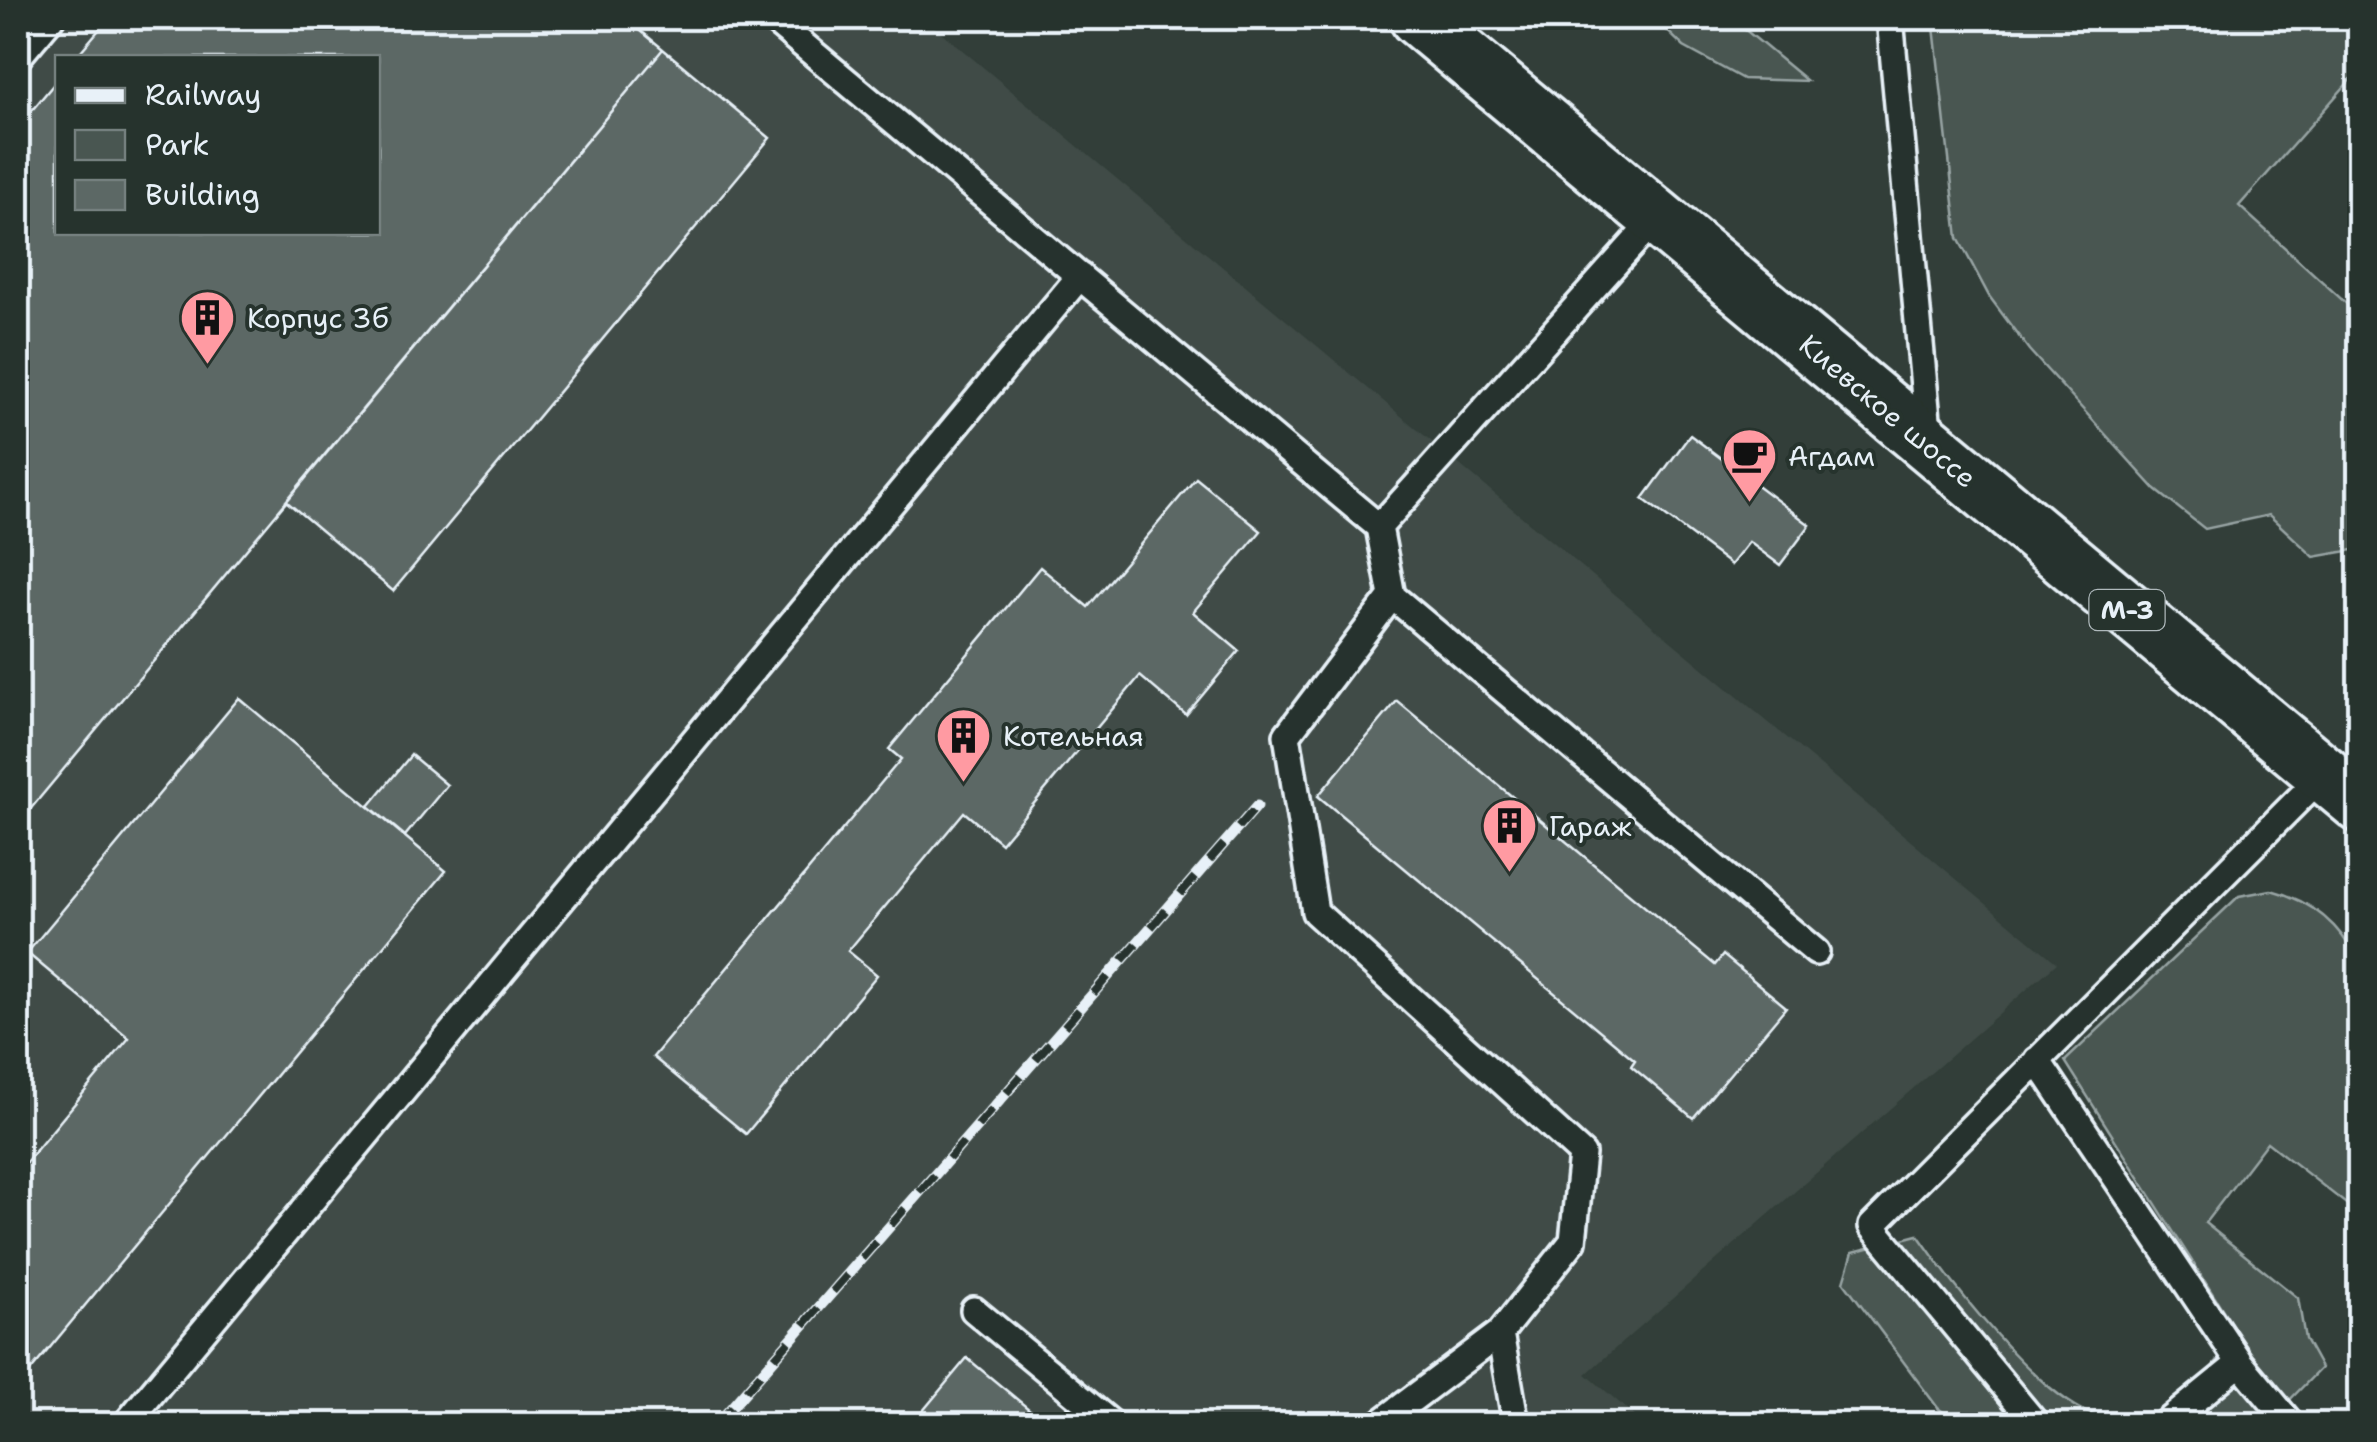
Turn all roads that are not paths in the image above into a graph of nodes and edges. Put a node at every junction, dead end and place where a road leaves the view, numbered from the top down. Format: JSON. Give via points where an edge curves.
{"nodes":[{"id":1,"x":50,"y":18,"type":"edge"},
{"id":2,"x":771,"y":18,"type":"edge"},
{"id":3,"x":1418,"y":18,"type":"edge"},
{"id":4,"x":1890,"y":18,"type":"edge"},
{"id":5,"x":18,"y":57,"type":"edge"},
{"id":6,"x":1656,"y":218,"type":"junction"},
{"id":7,"x":1080,"y":276,"type":"junction"},
{"id":8,"x":1930,"y":446,"type":"junction"},
{"id":9,"x":1379,"y":526,"type":"junction"},
{"id":10,"x":1392,"y":596,"type":"junction"},
{"id":11,"x":2342,"y":789,"type":"edge"},
{"id":12,"x":1816,"y":952,"type":"dead end"},
{"id":13,"x":2037,"y":1060,"type":"junction"},
{"id":14,"x":974,"y":1310,"type":"dead end"},
{"id":15,"x":1500,"y":1333,"type":"junction"},
{"id":16,"x":2240,"y":1363,"type":"junction"},
{"id":17,"x":126,"y":1424,"type":"edge"},
{"id":18,"x":1112,"y":1424,"type":"edge"},
{"id":19,"x":1380,"y":1424,"type":"edge"},
{"id":20,"x":1516,"y":1424,"type":"edge"},
{"id":21,"x":2036,"y":1424,"type":"edge"},
{"id":22,"x":2165,"y":1424,"type":"edge"},
{"id":23,"x":2291,"y":1424,"type":"edge"}],
"edges":[{"from":1,"to":5,"type":"lane"},
{"from":2,"to":7,"type":"lane"},
{"from":3,"to":6,"type":"highway","name":"Киевское шоссе","number":"М-3"},
{"from":4,"to":8,"type":"lane"},
{"from":6,"to":8,"type":"highway","name":"Киевское шоссе","number":"М-3"},
{"from":6,"to":9,"type":"lane"},
{"from":7,"to":9,"type":"lane"},
{"from":7,"to":17,"type":"lane"},
{"from":8,"to":11,"type":"highway","name":"Киевское шоссе","number":"М-3"},
{"from":9,"to":10,"type":"lane"},
{"from":10,"to":12,"type":"lane"},
{"from":10,"to":15,"type":"lane","via":[[1287,735],[1314,912],[1582,1154],[1573,1241]]},
{"from":11,"to":13,"type":"lane"},
{"from":13,"to":16,"type":"lane"},
{"from":13,"to":21,"type":"lane","via":[[1872,1226]]},
{"from":14,"to":18,"type":"lane"},
{"from":15,"to":19,"type":"lane"},
{"from":15,"to":20,"type":"lane"},
{"from":16,"to":22,"type":"lane"},
{"from":16,"to":23,"type":"lane"}]}
